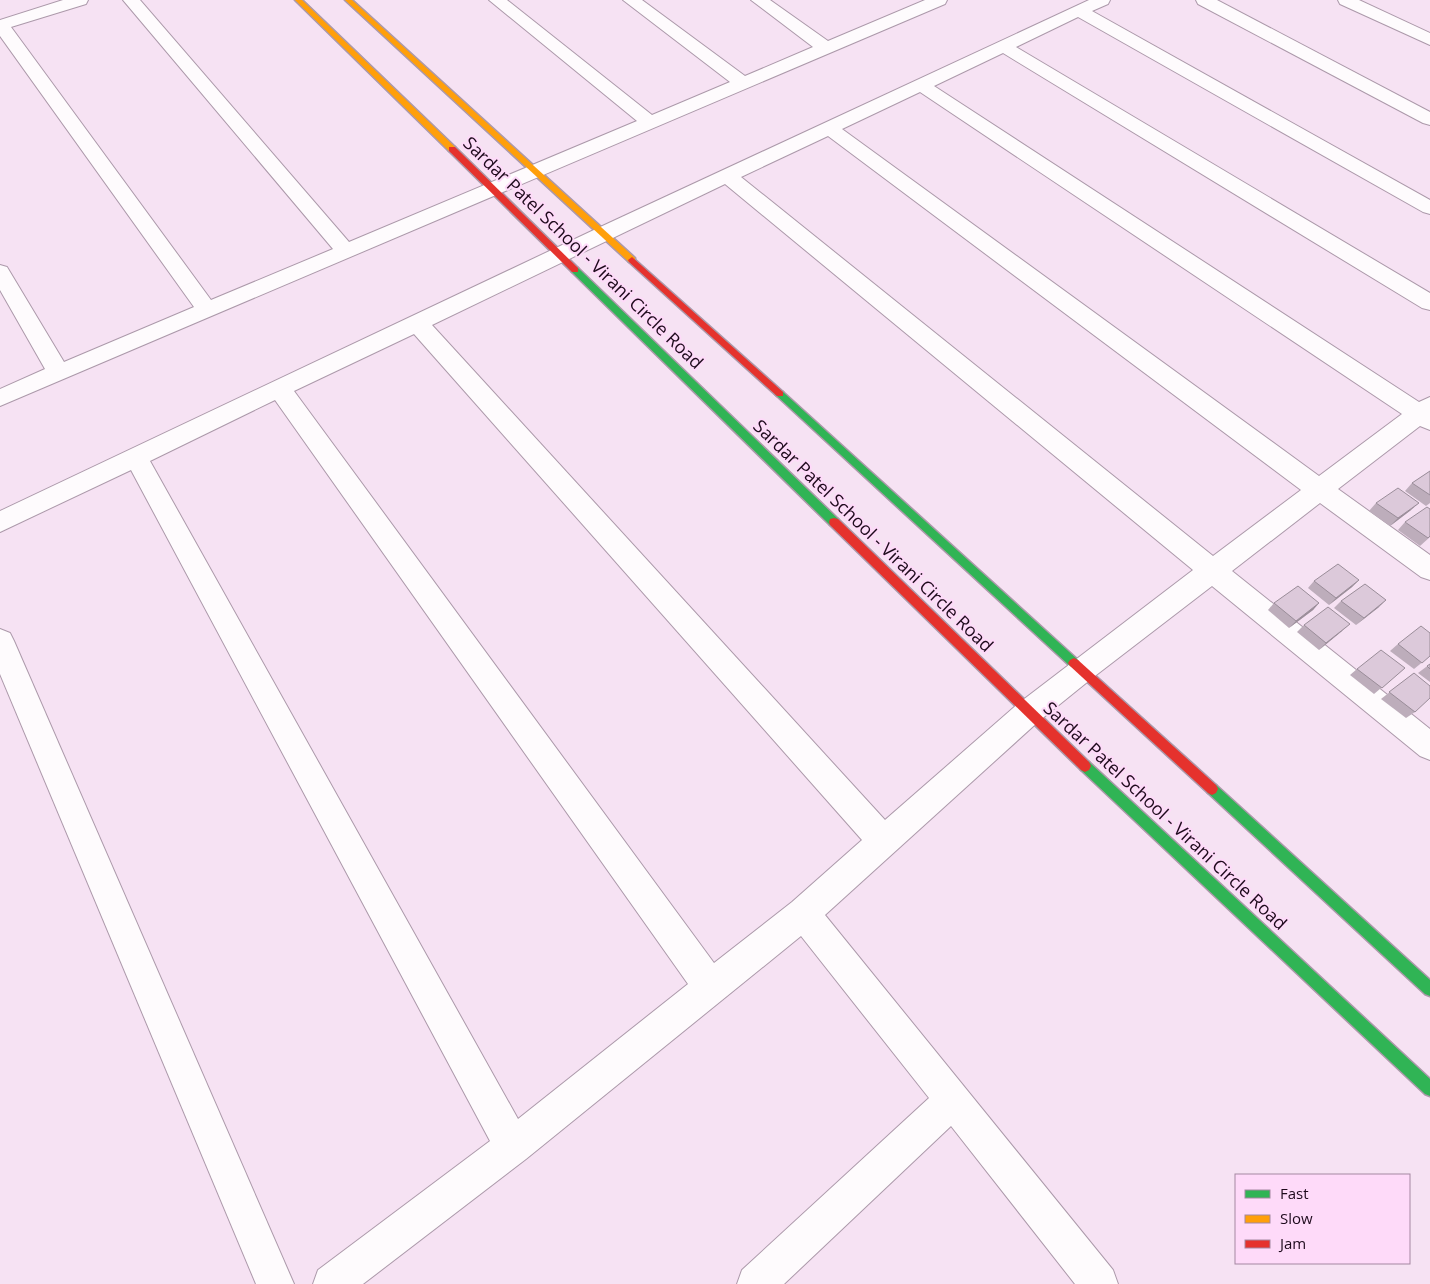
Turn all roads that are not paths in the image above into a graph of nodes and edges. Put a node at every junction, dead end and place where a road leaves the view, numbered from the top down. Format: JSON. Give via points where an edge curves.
{"nodes":[{"id":1,"x":80,"y":0,"type":"edge"},
{"id":2,"x":132,"y":0,"type":"edge"},
{"id":3,"x":298,"y":0,"type":"edge"},
{"id":4,"x":348,"y":0,"type":"edge"},
{"id":5,"x":497,"y":0,"type":"edge"},
{"id":6,"x":630,"y":0,"type":"edge"},
{"id":7,"x":759,"y":0,"type":"edge"},
{"id":8,"x":893,"y":0,"type":"edge"},
{"id":9,"x":939,"y":0,"type":"edge"},
{"id":10,"x":1102,"y":0,"type":"edge"},
{"id":11,"x":1204,"y":0,"type":"edge"},
{"id":12,"x":1346,"y":0,"type":"edge"},
{"id":13,"x":1383,"y":0,"type":"edge"},
{"id":14,"x":1366,"y":10,"type":"junction"},
{"id":15,"x":910,"y":11,"type":"junction"},
{"id":16,"x":1079,"y":11,"type":"junction"},
{"id":17,"x":1,"y":25,"type":"edge"},
{"id":18,"x":1430,"y":40,"type":"edge"},
{"id":19,"x":1003,"y":46,"type":"junction"},
{"id":20,"x":826,"y":47,"type":"junction"},
{"id":21,"x":742,"y":82,"type":"junction"},
{"id":22,"x":921,"y":85,"type":"junction"},
{"id":23,"x":1430,"y":119,"type":"edge"},
{"id":24,"x":650,"y":122,"type":"junction"},
{"id":25,"x":829,"y":128,"type":"junction"},
{"id":26,"x":534,"y":171,"type":"junction"},
{"id":27,"x":726,"y":176,"type":"junction"},
{"id":28,"x":492,"y":189,"type":"junction"},
{"id":29,"x":1430,"y":208,"type":"edge"},
{"id":30,"x":603,"y":234,"type":"junction"},
{"id":31,"x":346,"y":251,"type":"junction"},
{"id":32,"x":560,"y":255,"type":"junction"},
{"id":33,"x":0,"y":272,"type":"edge"},
{"id":34,"x":1430,"y":303,"type":"edge"},
{"id":35,"x":207,"y":310,"type":"junction"},
{"id":36,"x":417,"y":323,"type":"junction"},
{"id":37,"x":59,"y":373,"type":"junction"},
{"id":38,"x":280,"y":388,"type":"junction"},
{"id":39,"x":0,"y":398,"type":"edge"},
{"id":40,"x":1426,"y":414,"type":"edge"},
{"id":41,"x":136,"y":457,"type":"junction"},
{"id":42,"x":1320,"y":490,"type":"junction"},
{"id":43,"x":0,"y":522,"type":"edge"},
{"id":44,"x":1430,"y":569,"type":"edge"},
{"id":45,"x":1212,"y":571,"type":"junction"},
{"id":46,"x":0,"y":641,"type":"edge"},
{"id":47,"x":1081,"y":670,"type":"junction"},
{"id":48,"x":1030,"y":712,"type":"junction"},
{"id":49,"x":1430,"y":747,"type":"edge"},
{"id":50,"x":884,"y":842,"type":"junction"},
{"id":51,"x":804,"y":913,"type":"junction"},
{"id":52,"x":712,"y":988,"type":"junction"},
{"id":53,"x":1430,"y":989,"type":"edge"},
{"id":54,"x":1430,"y":1089,"type":"edge"},
{"id":55,"x":953,"y":1100,"type":"junction"},
{"id":56,"x":514,"y":1146,"type":"junction"},
{"id":57,"x":275,"y":1284,"type":"edge"},
{"id":58,"x":332,"y":1284,"type":"edge"},
{"id":59,"x":756,"y":1284,"type":"edge"},
{"id":60,"x":1099,"y":1284,"type":"edge"}],
"edges":[{"from":1,"to":17,"type":"street"},
{"from":2,"to":31,"type":"street"},
{"from":3,"to":28,"type":"street","name":"Sardar Patel School - Virani Circle Road"},
{"from":4,"to":26,"type":"street","name":"Sardar Patel School - Virani Circle Road"},
{"from":5,"to":24,"type":"street"},
{"from":6,"to":21,"type":"street"},
{"from":7,"to":20,"type":"street"},
{"from":8,"to":15,"type":"street"},
{"from":9,"to":15,"type":"street"},
{"from":10,"to":16,"type":"street"},
{"from":11,"to":23,"type":"street"},
{"from":12,"to":14,"type":"street"},
{"from":13,"to":14,"type":"street"},
{"from":14,"to":18,"type":"street"},
{"from":15,"to":20,"type":"street"},
{"from":16,"to":19,"type":"street"},
{"from":16,"to":29,"type":"street"},
{"from":17,"to":35,"type":"street"},
{"from":19,"to":22,"type":"street"},
{"from":19,"to":34,"type":"street"},
{"from":20,"to":21,"type":"street"},
{"from":21,"to":24,"type":"street"},
{"from":22,"to":25,"type":"street"},
{"from":22,"to":40,"type":"street"},
{"from":24,"to":26,"type":"street"},
{"from":25,"to":27,"type":"street"},
{"from":25,"to":42,"type":"street"},
{"from":26,"to":28,"type":"street"},
{"from":26,"to":30,"type":"street","name":"Sardar Patel School - Virani Circle Road"},
{"from":27,"to":30,"type":"street"},
{"from":27,"to":45,"type":"street"},
{"from":28,"to":31,"type":"street"},
{"from":28,"to":32,"type":"street","name":"Sardar Patel School - Virani Circle Road"},
{"from":30,"to":32,"type":"street"},
{"from":30,"to":47,"type":"street","name":"Sardar Patel School - Virani Circle Road"},
{"from":31,"to":35,"type":"street"},
{"from":32,"to":36,"type":"street"},
{"from":32,"to":48,"type":"street","name":"Sardar Patel School - Virani Circle Road"},
{"from":33,"to":37,"type":"street"},
{"from":35,"to":37,"type":"street"},
{"from":36,"to":38,"type":"street"},
{"from":36,"to":50,"type":"street"},
{"from":37,"to":39,"type":"street"},
{"from":38,"to":41,"type":"street"},
{"from":38,"to":52,"type":"street"},
{"from":40,"to":42,"type":"street"},
{"from":41,"to":43,"type":"street"},
{"from":41,"to":56,"type":"street"},
{"from":42,"to":44,"type":"street"},
{"from":42,"to":45,"type":"street"},
{"from":45,"to":47,"type":"street"},
{"from":45,"to":49,"type":"street"},
{"from":46,"to":57,"type":"street"},
{"from":47,"to":48,"type":"street"},
{"from":47,"to":53,"type":"street","name":"Sardar Patel School - Virani Circle Road"},
{"from":48,"to":50,"type":"street"},
{"from":48,"to":54,"type":"street","name":"Sardar Patel School - Virani Circle Road"},
{"from":50,"to":51,"type":"street"},
{"from":51,"to":52,"type":"street"},
{"from":51,"to":55,"type":"street"},
{"from":52,"to":56,"type":"street"},
{"from":55,"to":59,"type":"street"},
{"from":55,"to":60,"type":"street"},
{"from":56,"to":58,"type":"street"}]}
